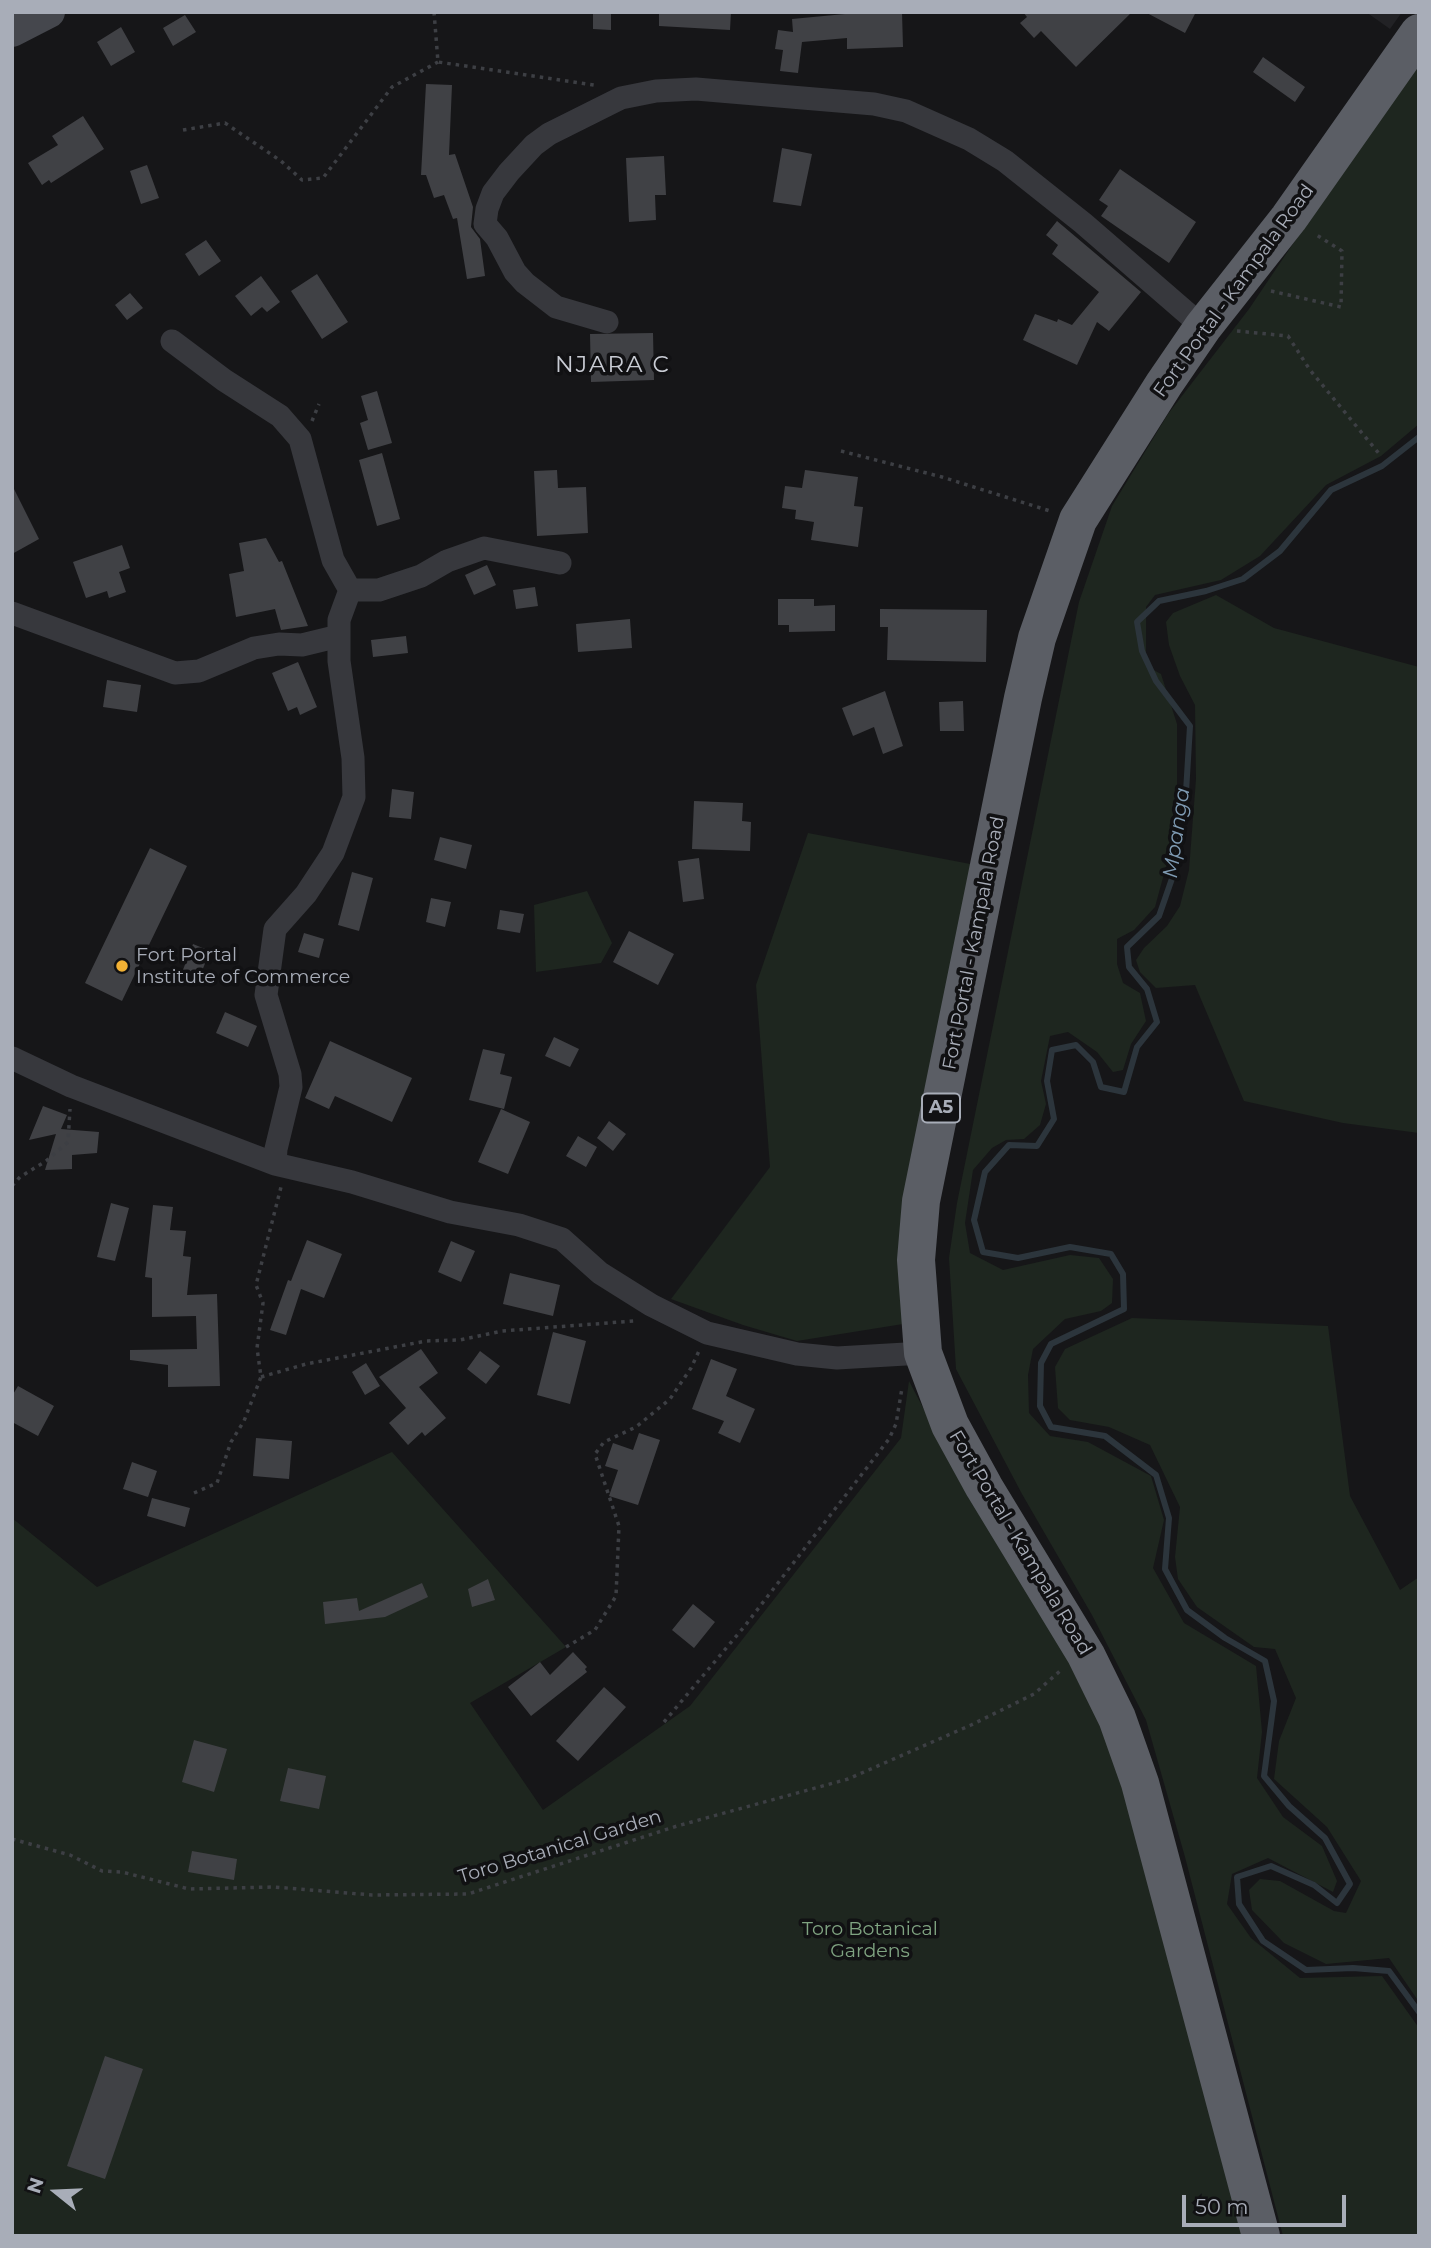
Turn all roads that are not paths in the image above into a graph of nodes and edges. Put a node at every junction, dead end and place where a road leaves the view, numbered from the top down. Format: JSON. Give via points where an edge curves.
{"nodes":[{"id":1,"x":49,"y":12,"type":"edge"},
{"id":2,"x":12,"y":31,"type":"edge"},
{"id":3,"x":1419,"y":33,"type":"edge"},
{"id":4,"x":607,"y":323,"type":"dead end"},
{"id":5,"x":1203,"y":327,"type":"junction"},
{"id":6,"x":172,"y":341,"type":"dead end"},
{"id":7,"x":560,"y":563,"type":"dead end"},
{"id":8,"x":350,"y":590,"type":"junction"},
{"id":9,"x":12,"y":613,"type":"edge"},
{"id":10,"x":339,"y":636,"type":"junction"},
{"id":11,"x":12,"y":1058,"type":"edge"},
{"id":12,"x":275,"y":1164,"type":"junction"},
{"id":13,"x":909,"y":1354,"type":"junction"},
{"id":14,"x":1261,"y":2236,"type":"edge"}],
"edges":[{"from":1,"to":2,"type":"main road"},
{"from":3,"to":5,"type":"highway","name":"Fort Portal - Kampala Road","number":"A5","via":[[1289,218]]},
{"from":4,"to":5,"type":"street","via":[[566,311],[542,298],[515,272],[485,224],[487,209],[497,187],[549,134],[621,99],[696,89],[874,104],[906,111],[969,139],[1005,161],[1093,231]]},
{"from":5,"to":13,"type":"highway","name":"Fort Portal - Kampala Road","number":"A5","via":[[1079,520],[1037,638],[922,1200]]},
{"from":6,"to":8,"type":"street","via":[[280,416],[300,439],[333,560]]},
{"from":7,"to":8,"type":"street","via":[[484,548],[379,590]]},
{"from":8,"to":10,"type":"street","via":[[339,620]]},
{"from":9,"to":10,"type":"street","via":[[183,673],[254,648],[302,645]]},
{"from":10,"to":12,"type":"street","via":[[354,797],[333,853],[275,929],[267,995],[291,1087]]},
{"from":11,"to":12,"type":"street","via":[[71,1086]]},
{"from":12,"to":13,"type":"street","via":[[562,1239],[600,1273],[706,1333],[797,1354],[837,1358]]},
{"from":13,"to":14,"type":"highway","name":"Fort Portal - Kampala Road","number":"A5","via":[[1086,1655],[1116,1718],[1140,1783]]}]}
